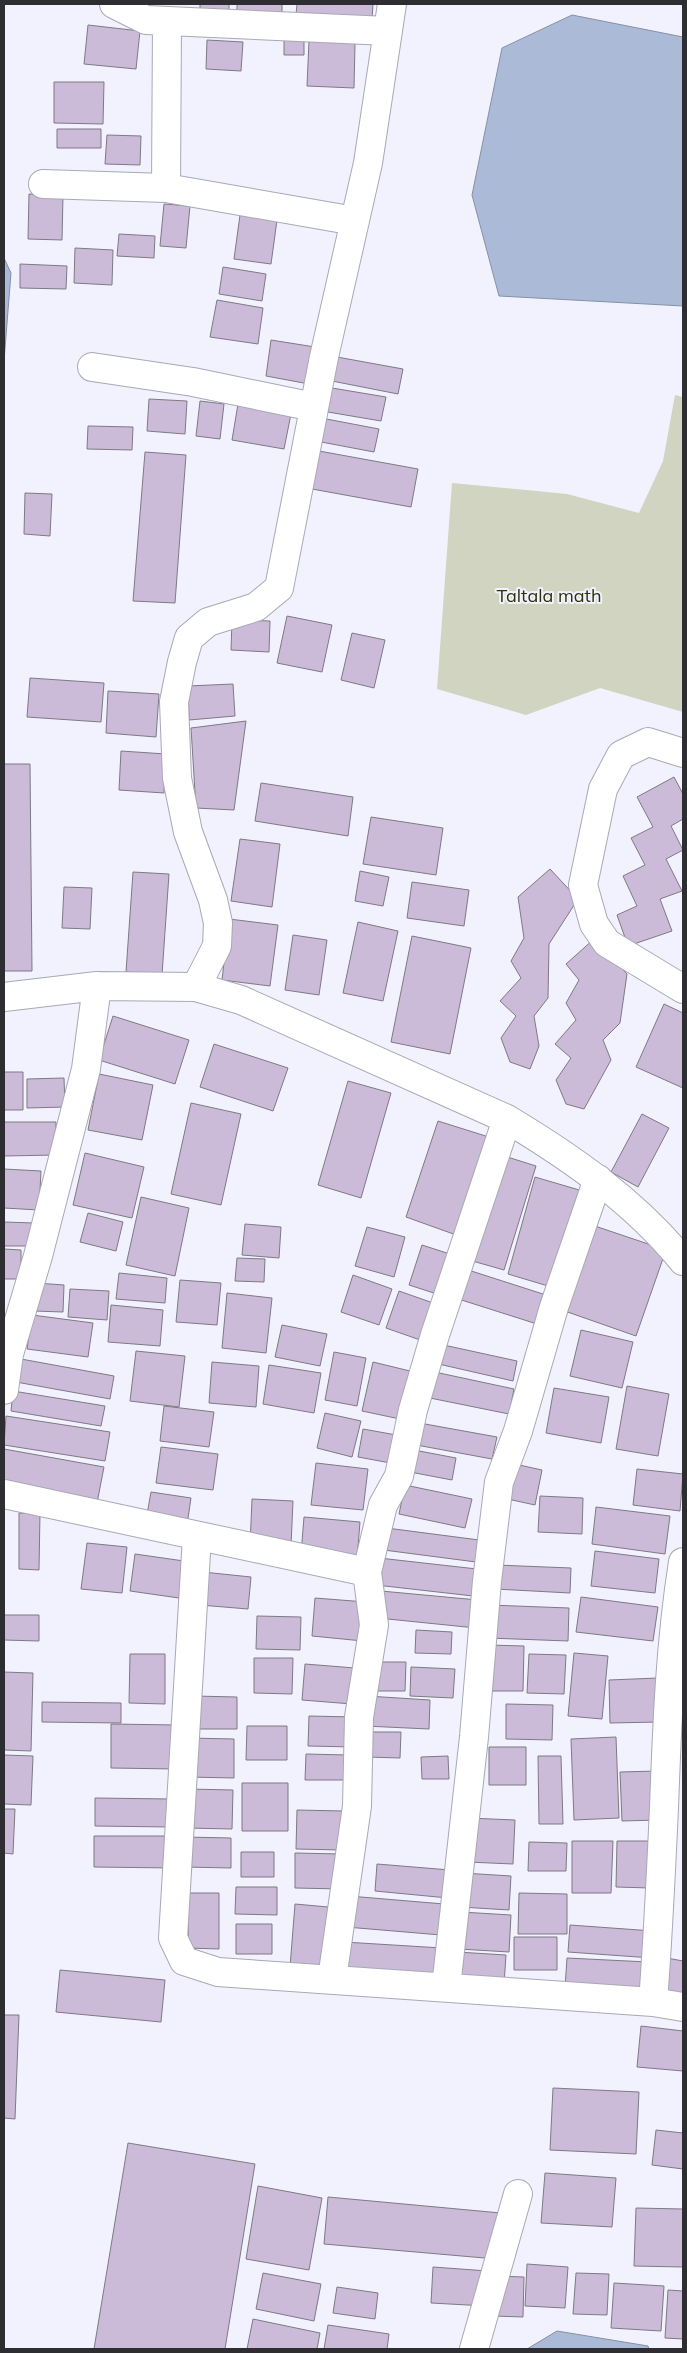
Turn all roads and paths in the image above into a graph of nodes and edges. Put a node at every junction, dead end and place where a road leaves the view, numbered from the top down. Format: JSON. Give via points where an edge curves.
{"nodes":[{"id":1,"x":114,"y":4,"type":"edge"},
{"id":2,"x":392,"y":4,"type":"edge"},
{"id":3,"x":167,"y":21,"type":"junction"},
{"id":4,"x":388,"y":31,"type":"junction"},
{"id":5,"x":43,"y":184,"type":"dead end"},
{"id":6,"x":166,"y":188,"type":"junction"},
{"id":7,"x":355,"y":221,"type":"junction"},
{"id":8,"x":92,"y":367,"type":"dead end"},
{"id":9,"x":314,"y":407,"type":"junction"},
{"id":10,"x":683,"y":753,"type":"edge"},
{"id":11,"x":97,"y":986,"type":"junction"},
{"id":12,"x":196,"y":987,"type":"junction"},
{"id":13,"x":683,"y":989,"type":"edge"},
{"id":14,"x":4,"y":997,"type":"edge"},
{"id":15,"x":507,"y":1119,"type":"junction"},
{"id":16,"x":598,"y":1179,"type":"junction"},
{"id":17,"x":683,"y":1261,"type":"edge"},
{"id":18,"x":6,"y":1354,"type":"edge"},
{"id":19,"x":4,"y":1390,"type":"edge"},
{"id":20,"x":4,"y":1494,"type":"edge"},
{"id":21,"x":197,"y":1536,"type":"junction"},
{"id":22,"x":683,"y":1562,"type":"edge"},
{"id":23,"x":367,"y":1572,"type":"junction"},
{"id":24,"x":332,"y":1979,"type":"junction"},
{"id":25,"x":446,"y":1987,"type":"junction"},
{"id":26,"x":654,"y":2002,"type":"junction"},
{"id":27,"x":683,"y":2007,"type":"edge"},
{"id":28,"x":518,"y":2194,"type":"dead end"},
{"id":29,"x":474,"y":2349,"type":"edge"}],
"edges":[{"from":1,"to":3,"type":"street","via":[[146,20]]},
{"from":2,"to":4,"type":"street"},
{"from":3,"to":4,"type":"street"},
{"from":3,"to":6,"type":"street"},
{"from":4,"to":7,"type":"street","via":[[368,163]]},
{"from":5,"to":6,"type":"street"},
{"from":6,"to":7,"type":"street"},
{"from":7,"to":9,"type":"street"},
{"from":8,"to":9,"type":"street","via":[[194,382]]},
{"from":9,"to":12,"type":"street","via":[[279,588],[256,607],[208,622],[189,638],[182,662],[174,702],[177,778],[188,832],[218,923],[217,946]]},
{"from":10,"to":13,"type":"street","via":[[648,742],[621,755],[602,790],[583,885],[594,924],[607,942]]},
{"from":11,"to":12,"type":"street"},
{"from":11,"to":14,"type":"street"},
{"from":11,"to":18,"type":"street","via":[[86,1069],[38,1256]]},
{"from":12,"to":15,"type":"street","via":[[241,1000]]},
{"from":15,"to":16,"type":"street"},
{"from":15,"to":23,"type":"street","via":[[435,1335],[413,1410],[399,1476],[383,1505]]},
{"from":16,"to":17,"type":"street","via":[[666,1240]]},
{"from":16,"to":25,"type":"street","via":[[499,1482]]},
{"from":18,"to":19,"type":"street"},
{"from":20,"to":21,"type":"street"},
{"from":21,"to":23,"type":"street"},
{"from":21,"to":24,"type":"street","via":[[172,1938],[184,1961],[218,1972]]},
{"from":22,"to":26,"type":"street","via":[[670,1668]]},
{"from":23,"to":24,"type":"street","via":[[374,1625],[360,1717],[357,1806]]},
{"from":24,"to":25,"type":"street"},
{"from":25,"to":26,"type":"street"},
{"from":26,"to":27,"type":"street"},
{"from":28,"to":29,"type":"street"}]}
